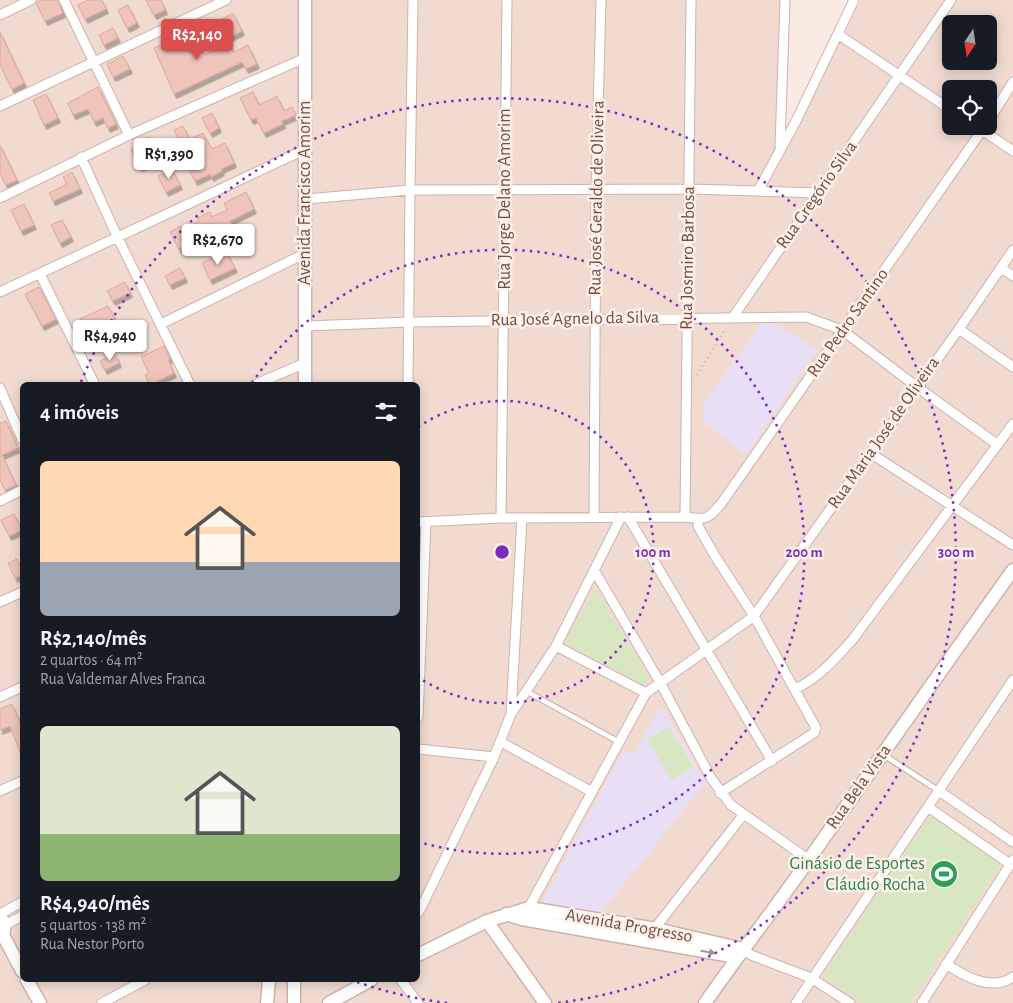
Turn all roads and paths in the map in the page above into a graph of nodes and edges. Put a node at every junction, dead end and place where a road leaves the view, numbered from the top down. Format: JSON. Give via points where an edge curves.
{"nodes":[{"id":1,"x":31,"y":0,"type":"edge"},
{"id":2,"x":64,"y":0,"type":"edge"},
{"id":3,"x":226,"y":0,"type":"edge"},
{"id":4,"x":305,"y":0,"type":"edge"},
{"id":5,"x":414,"y":0,"type":"edge"},
{"id":6,"x":507,"y":0,"type":"edge"},
{"id":7,"x":601,"y":0,"type":"edge"},
{"id":8,"x":692,"y":0,"type":"edge"},
{"id":9,"x":785,"y":0,"type":"edge"},
{"id":10,"x":854,"y":0,"type":"edge"},
{"id":11,"x":951,"y":0,"type":"edge"},
{"id":12,"x":0,"y":14,"type":"edge"},
{"id":13,"x":838,"y":34,"type":"junction"},
{"id":14,"x":305,"y":58,"type":"junction"},
{"id":15,"x":93,"y":61,"type":"junction"},
{"id":16,"x":900,"y":76,"type":"junction"},
{"id":17,"x":1013,"y":82,"type":"edge"},
{"id":18,"x":942,"y":104,"type":"edge"},
{"id":19,"x":0,"y":106,"type":"edge"},
{"id":20,"x":997,"y":107,"type":"edge"},
{"id":21,"x":129,"y":135,"type":"junction"},
{"id":22,"x":976,"y":135,"type":"edge"},
{"id":23,"x":991,"y":135,"type":"edge"},
{"id":24,"x":306,"y":149,"type":"junction"},
{"id":25,"x":780,"y":149,"type":"junction"},
{"id":26,"x":1013,"y":151,"type":"edge"},
{"id":27,"x":81,"y":157,"type":"junction"},
{"id":28,"x":503,"y":189,"type":"junction"},
{"id":29,"x":596,"y":189,"type":"junction"},
{"id":30,"x":690,"y":189,"type":"junction"},
{"id":31,"x":410,"y":190,"type":"junction"},
{"id":32,"x":758,"y":191,"type":"junction"},
{"id":33,"x":818,"y":193,"type":"junction"},
{"id":34,"x":0,"y":198,"type":"edge"},
{"id":35,"x":306,"y":199,"type":"junction"},
{"id":36,"x":117,"y":236,"type":"junction"},
{"id":37,"x":1013,"y":250,"type":"edge"},
{"id":38,"x":306,"y":253,"type":"junction"},
{"id":39,"x":1001,"y":268,"type":"junction"},
{"id":40,"x":40,"y":274,"type":"junction"},
{"id":41,"x":1013,"y":276,"type":"edge"},
{"id":42,"x":0,"y":292,"type":"edge"},
{"id":43,"x":687,"y":317,"type":"junction"},
{"id":44,"x":733,"y":317,"type":"junction"},
{"id":45,"x":596,"y":319,"type":"junction"},
{"id":46,"x":504,"y":321,"type":"junction"},
{"id":47,"x":410,"y":322,"type":"junction"},
{"id":48,"x":161,"y":324,"type":"junction"},
{"id":49,"x":306,"y":326,"type":"junction"},
{"id":50,"x":959,"y":329,"type":"junction"},
{"id":51,"x":842,"y":330,"type":"junction"},
{"id":52,"x":305,"y":363,"type":"junction"},
{"id":53,"x":1013,"y":367,"type":"edge"},
{"id":54,"x":696,"y":375,"type":"dead end"},
{"id":55,"x":94,"y":382,"type":"edge"},
{"id":56,"x":189,"y":382,"type":"edge"},
{"id":57,"x":261,"y":382,"type":"edge"},
{"id":58,"x":305,"y":382,"type":"edge"},
{"id":59,"x":408,"y":382,"type":"edge"},
{"id":60,"x":917,"y":387,"type":"junction"},
{"id":61,"x":0,"y":388,"type":"edge"},
{"id":62,"x":1013,"y":424,"type":"edge"},
{"id":63,"x":20,"y":434,"type":"edge"},
{"id":64,"x":998,"y":445,"type":"junction"},
{"id":65,"x":870,"y":453,"type":"junction"},
{"id":66,"x":20,"y":491,"type":"edge"},
{"id":67,"x":0,"y":501,"type":"edge"},
{"id":68,"x":952,"y":507,"type":"junction"},
{"id":69,"x":594,"y":517,"type":"junction"},
{"id":70,"x":625,"y":517,"type":"junction"},
{"id":71,"x":685,"y":517,"type":"junction"},
{"id":72,"x":501,"y":518,"type":"junction"},
{"id":73,"x":522,"y":518,"type":"junction"},
{"id":74,"x":699,"y":519,"type":"junction"},
{"id":75,"x":422,"y":522,"type":"edge"},
{"id":76,"x":1013,"y":545,"type":"edge"},
{"id":77,"x":594,"y":570,"type":"junction"},
{"id":78,"x":1013,"y":570,"type":"edge"},
{"id":79,"x":20,"y":593,"type":"edge"},
{"id":80,"x":0,"y":602,"type":"edge"},
{"id":81,"x":754,"y":616,"type":"junction"},
{"id":82,"x":420,"y":620,"type":"edge"},
{"id":83,"x":556,"y":646,"type":"junction"},
{"id":84,"x":707,"y":651,"type":"junction"},
{"id":85,"x":1013,"y":680,"type":"edge"},
{"id":86,"x":661,"y":684,"type":"junction"},
{"id":87,"x":20,"y":688,"type":"edge"},
{"id":88,"x":795,"y":689,"type":"junction"},
{"id":89,"x":526,"y":691,"type":"junction"},
{"id":90,"x":646,"y":694,"type":"junction"},
{"id":91,"x":0,"y":697,"type":"edge"},
{"id":92,"x":511,"y":714,"type":"junction"},
{"id":93,"x":501,"y":742,"type":"junction"},
{"id":94,"x":619,"y":742,"type":"junction"},
{"id":95,"x":420,"y":749,"type":"edge"},
{"id":96,"x":882,"y":754,"type":"junction"},
{"id":97,"x":494,"y":757,"type":"junction"},
{"id":98,"x":772,"y":761,"type":"junction"},
{"id":99,"x":20,"y":782,"type":"edge"},
{"id":100,"x":0,"y":791,"type":"edge"},
{"id":101,"x":939,"y":791,"type":"junction"},
{"id":102,"x":592,"y":792,"type":"junction"},
{"id":103,"x":720,"y":793,"type":"junction"},
{"id":104,"x":928,"y":807,"type":"junction"},
{"id":105,"x":744,"y":814,"type":"junction"},
{"id":106,"x":1013,"y":842,"type":"edge"},
{"id":107,"x":809,"y":860,"type":"junction"},
{"id":108,"x":1012,"y":862,"type":"edge"},
{"id":109,"x":20,"y":904,"type":"edge"},
{"id":110,"x":420,"y":910,"type":"edge"},
{"id":111,"x":526,"y":914,"type":"junction"},
{"id":112,"x":20,"y":917,"type":"edge"},
{"id":113,"x":487,"y":921,"type":"junction"},
{"id":114,"x":2,"y":926,"type":"edge"},
{"id":115,"x":656,"y":929,"type":"junction"},
{"id":116,"x":642,"y":941,"type":"junction"},
{"id":117,"x":420,"y":954,"type":"edge"},
{"id":118,"x":744,"y":954,"type":"junction"},
{"id":119,"x":946,"y":964,"type":"junction"},
{"id":120,"x":20,"y":966,"type":"edge"},
{"id":121,"x":1013,"y":977,"type":"edge"},
{"id":122,"x":811,"y":978,"type":"junction"},
{"id":123,"x":28,"y":982,"type":"edge"},
{"id":124,"x":141,"y":982,"type":"edge"},
{"id":125,"x":269,"y":982,"type":"edge"},
{"id":126,"x":294,"y":982,"type":"edge"},
{"id":127,"x":367,"y":982,"type":"edge"},
{"id":128,"x":402,"y":982,"type":"edge"},
{"id":129,"x":40,"y":1003,"type":"edge"},
{"id":130,"x":102,"y":1003,"type":"edge"},
{"id":131,"x":267,"y":1003,"type":"edge"},
{"id":132,"x":294,"y":1003,"type":"edge"},
{"id":133,"x":329,"y":1003,"type":"edge"},
{"id":134,"x":418,"y":1003,"type":"edge"},
{"id":135,"x":545,"y":1003,"type":"edge"},
{"id":136,"x":706,"y":1003,"type":"edge"},
{"id":137,"x":796,"y":1003,"type":"edge"},
{"id":138,"x":850,"y":1003,"type":"edge"},
{"id":139,"x":922,"y":1003,"type":"edge"}],
"edges":[{"from":1,"to":12,"type":"street"},
{"from":2,"to":15,"type":"street"},
{"from":3,"to":15,"type":"street"},
{"from":4,"to":14,"type":"street","name":"Avenida Francisco Amorim"},
{"from":5,"to":31,"type":"street"},
{"from":6,"to":28,"type":"street","name":"Rua Jorge Delano Amorim"},
{"from":7,"to":29,"type":"street","name":"Rua José Geraldo de Oliveira"},
{"from":8,"to":30,"type":"street","name":"Rua Josmiro Barbosa"},
{"from":9,"to":25,"type":"street"},
{"from":10,"to":13,"type":"street"},
{"from":11,"to":16,"type":"street","name":"Rua Gregório Silva"},
{"from":13,"to":16,"type":"street"},
{"from":13,"to":25,"type":"street"},
{"from":14,"to":21,"type":"street"},
{"from":14,"to":24,"type":"street","name":"Avenida Francisco Amorim"},
{"from":15,"to":19,"type":"street"},
{"from":15,"to":21,"type":"street"},
{"from":16,"to":18,"type":"street"},
{"from":16,"to":33,"type":"street","name":"Rua Gregório Silva"},
{"from":17,"to":20,"type":"street"},
{"from":21,"to":27,"type":"street"},
{"from":22,"to":51,"type":"street","name":"Rua Pedro Santino"},
{"from":23,"to":26,"type":"street"},
{"from":24,"to":35,"type":"street","name":"Avenida Francisco Amorim"},
{"from":24,"to":36,"type":"street"},
{"from":25,"to":32,"type":"street"},
{"from":27,"to":34,"type":"street"},
{"from":27,"to":36,"type":"street"},
{"from":28,"to":29,"type":"street"},
{"from":28,"to":31,"type":"street"},
{"from":28,"to":46,"type":"street","name":"Rua Jorge Delano Amorim"},
{"from":29,"to":30,"type":"street"},
{"from":29,"to":45,"type":"street","name":"Rua José Geraldo de Oliveira"},
{"from":30,"to":32,"type":"street"},
{"from":30,"to":43,"type":"street","name":"Rua Josmiro Barbosa"},
{"from":31,"to":35,"type":"street"},
{"from":31,"to":47,"type":"street"},
{"from":32,"to":33,"type":"street"},
{"from":33,"to":44,"type":"street","name":"Rua Gregório Silva"},
{"from":35,"to":38,"type":"street","name":"Avenida Francisco Amorim"},
{"from":36,"to":40,"type":"street"},
{"from":36,"to":48,"type":"street"},
{"from":37,"to":39,"type":"street","name":"Rua Maria José de Oliveira"},
{"from":38,"to":48,"type":"street"},
{"from":38,"to":49,"type":"street","name":"Avenida Francisco Amorim"},
{"from":39,"to":41,"type":"street"},
{"from":39,"to":50,"type":"street","name":"Rua Maria José de Oliveira"},
{"from":40,"to":42,"type":"street"},
{"from":40,"to":55,"type":"street"},
{"from":43,"to":44,"type":"street","name":"Rua José Agnelo da Silva"},
{"from":43,"to":45,"type":"street","name":"Rua José Agnelo da Silva"},
{"from":43,"to":71,"type":"street","name":"Rua Josmiro Barbosa"},
{"from":44,"to":51,"type":"street","name":"Rua José Agnelo da Silva","via":[[806,316]]},
{"from":44,"to":54,"type":"path"},
{"from":45,"to":46,"type":"street","name":"Rua José Agnelo da Silva"},
{"from":45,"to":69,"type":"street","name":"Rua José Geraldo de Oliveira"},
{"from":46,"to":47,"type":"street","name":"Rua José Agnelo da Silva"},
{"from":46,"to":72,"type":"street","name":"Rua Jorge Delano Amorim"},
{"from":47,"to":49,"type":"street","name":"Rua José Agnelo da Silva"},
{"from":47,"to":59,"type":"street"},
{"from":48,"to":56,"type":"street"},
{"from":49,"to":52,"type":"street","name":"Avenida Francisco Amorim"},
{"from":50,"to":53,"type":"street"},
{"from":50,"to":60,"type":"street","name":"Rua Maria José de Oliveira"},
{"from":51,"to":60,"type":"street","name":"Rua José Agnelo da Silva"},
{"from":51,"to":74,"type":"street","name":"Rua Pedro Santino","via":[[721,504],[709,517]]},
{"from":52,"to":57,"type":"street"},
{"from":52,"to":58,"type":"street","name":"Avenida Francisco Amorim"},
{"from":60,"to":64,"type":"street","name":"Rua José Agnelo da Silva"},
{"from":60,"to":65,"type":"street","name":"Rua Maria José de Oliveira"},
{"from":61,"to":63,"type":"street"},
{"from":62,"to":64,"type":"street"},
{"from":64,"to":68,"type":"street"},
{"from":65,"to":68,"type":"street"},
{"from":65,"to":81,"type":"street","name":"Rua Maria José de Oliveira"},
{"from":66,"to":67,"type":"street"},
{"from":68,"to":76,"type":"street"},
{"from":68,"to":88,"type":"street","via":[[853,639],[823,671]]},
{"from":69,"to":70,"type":"street"},
{"from":69,"to":73,"type":"street"},
{"from":70,"to":71,"type":"street"},
{"from":70,"to":77,"type":"street"},
{"from":70,"to":84,"type":"street"},
{"from":71,"to":74,"type":"street"},
{"from":72,"to":73,"type":"street"},
{"from":72,"to":75,"type":"street"},
{"from":73,"to":92,"type":"street"},
{"from":74,"to":81,"type":"street","via":[[698,526],[715,556]]},
{"from":75,"to":82,"type":"street"},
{"from":77,"to":83,"type":"street"},
{"from":77,"to":86,"type":"street"},
{"from":78,"to":96,"type":"street","name":"Rua Bela Vista"},
{"from":79,"to":80,"type":"street"},
{"from":81,"to":84,"type":"street","name":"Rua Maria José de Oliveira"},
{"from":81,"to":88,"type":"street"},
{"from":83,"to":89,"type":"street"},
{"from":83,"to":90,"type":"street"},
{"from":84,"to":86,"type":"street","name":"Rua Maria José de Oliveira"},
{"from":84,"to":98,"type":"street"},
{"from":85,"to":101,"type":"street"},
{"from":86,"to":90,"type":"street","name":"Rua Maria José de Oliveira"},
{"from":86,"to":103,"type":"street"},
{"from":87,"to":91,"type":"street"},
{"from":88,"to":98,"type":"street","via":[[816,730]]},
{"from":89,"to":92,"type":"street"},
{"from":89,"to":94,"type":"lane"},
{"from":90,"to":94,"type":"street"},
{"from":92,"to":93,"type":"street"},
{"from":93,"to":97,"type":"street"},
{"from":93,"to":102,"type":"street"},
{"from":94,"to":102,"type":"street"},
{"from":95,"to":97,"type":"street"},
{"from":96,"to":101,"type":"lane"},
{"from":96,"to":107,"type":"street","name":"Rua Bela Vista"},
{"from":97,"to":110,"type":"street"},
{"from":98,"to":103,"type":"street"},
{"from":99,"to":100,"type":"street"},
{"from":101,"to":104,"type":"street"},
{"from":101,"to":106,"type":"street"},
{"from":102,"to":111,"type":"street"},
{"from":103,"to":105,"type":"street"},
{"from":104,"to":108,"type":"street"},
{"from":104,"to":122,"type":"street"},
{"from":105,"to":107,"type":"street"},
{"from":105,"to":115,"type":"street"},
{"from":107,"to":118,"type":"street","name":"Rua Bela Vista"},
{"from":108,"to":119,"type":"street"},
{"from":109,"to":114,"type":"street"},
{"from":111,"to":113,"type":"street","name":"Avenida Progresso","via":[[506,914]]},
{"from":111,"to":115,"type":"street","name":"Avenida Progresso"},
{"from":111,"to":116,"type":"street","name":"Avenida Progresso"},
{"from":112,"to":114,"type":"street"},
{"from":113,"to":117,"type":"street","name":"Avenida Progresso"},
{"from":113,"to":135,"type":"street"},
{"from":114,"to":120,"type":"street"},
{"from":115,"to":116,"type":"street"},
{"from":115,"to":118,"type":"street","name":"Avenida Progresso"},
{"from":116,"to":118,"type":"street","name":"Avenida Progresso","one_way":true},
{"from":118,"to":122,"type":"street","name":"Avenida Progresso"},
{"from":118,"to":136,"type":"street","name":"Rua Bela Vista"},
{"from":119,"to":121,"type":"street","via":[[983,982],[999,984]]},
{"from":119,"to":139,"type":"street"},
{"from":122,"to":137,"type":"street"},
{"from":122,"to":138,"type":"street","name":"Avenida Progresso"},
{"from":123,"to":129,"type":"street"},
{"from":124,"to":130,"type":"street"},
{"from":125,"to":131,"type":"street"},
{"from":126,"to":132,"type":"street"},
{"from":127,"to":133,"type":"street"},
{"from":128,"to":134,"type":"street"}]}
